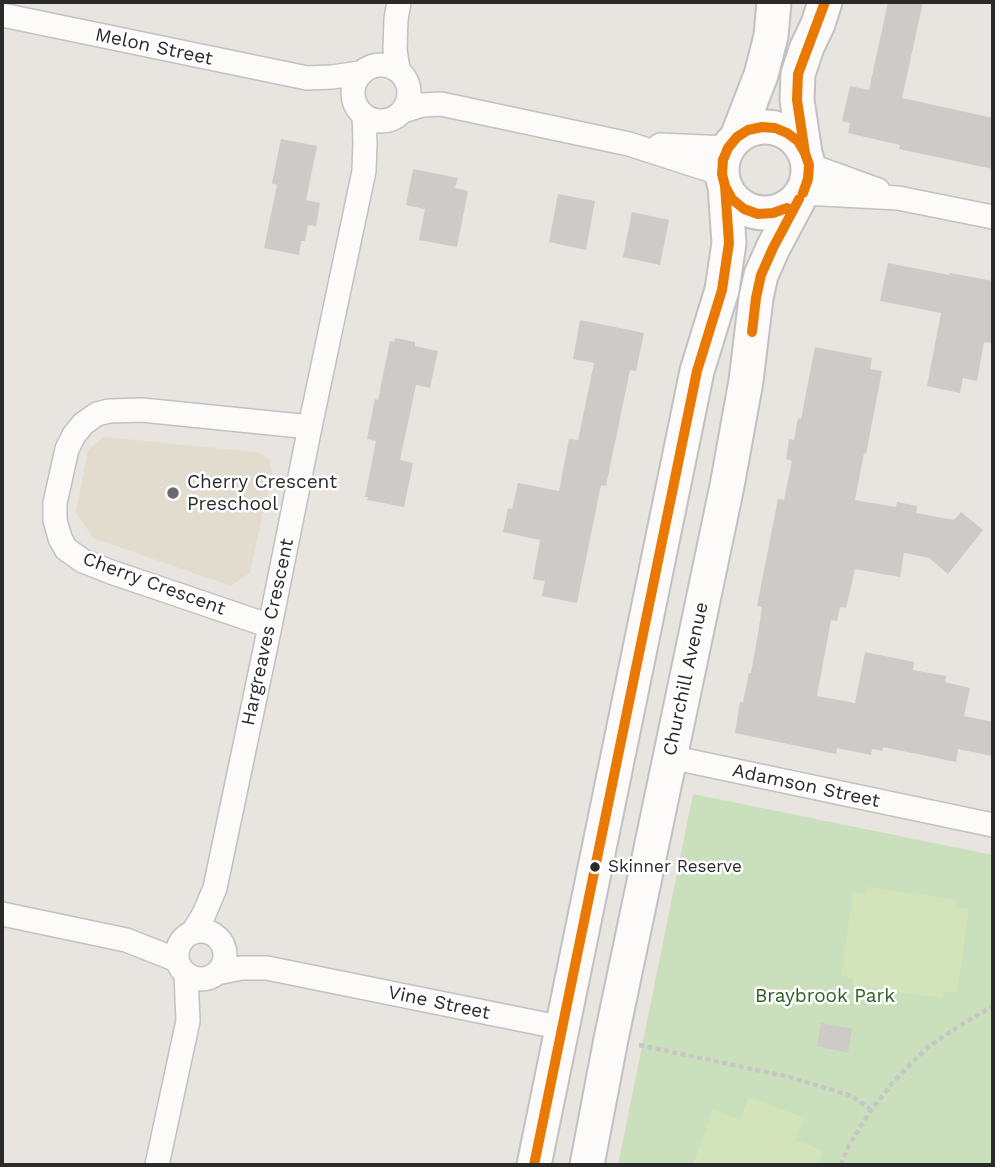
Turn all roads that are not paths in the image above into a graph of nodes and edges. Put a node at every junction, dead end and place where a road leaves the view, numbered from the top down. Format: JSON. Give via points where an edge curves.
{"nodes":[{"id":1,"x":774,"y":2,"type":"edge"},
{"id":2,"x":825,"y":2,"type":"edge"},
{"id":3,"x":398,"y":10,"type":"edge"},
{"id":4,"x":2,"y":15,"type":"edge"},
{"id":5,"x":363,"y":71,"type":"junction"},
{"id":6,"x":402,"y":75,"type":"junction"},
{"id":7,"x":307,"y":78,"type":"junction"},
{"id":8,"x":441,"y":104,"type":"junction"},
{"id":9,"x":359,"y":110,"type":"junction"},
{"id":10,"x":397,"y":115,"type":"junction"},
{"id":11,"x":728,"y":161,"type":"junction"},
{"id":12,"x":364,"y":171,"type":"junction"},
{"id":13,"x":804,"y":177,"type":"junction"},
{"id":14,"x":993,"y":217,"type":"edge"},
{"id":15,"x":310,"y":427,"type":"junction"},
{"id":16,"x":270,"y":626,"type":"junction"},
{"id":17,"x":620,"y":747,"type":"junction"},
{"id":18,"x":670,"y":757,"type":"junction"},
{"id":19,"x":993,"y":825,"type":"edge"},
{"id":20,"x":215,"y":888,"type":"junction"},
{"id":21,"x":2,"y":914,"type":"edge"},
{"id":22,"x":188,"y":934,"type":"junction"},
{"id":23,"x":126,"y":940,"type":"junction"},
{"id":24,"x":222,"y":942,"type":"junction"},
{"id":25,"x":182,"y":967,"type":"junction"},
{"id":26,"x":267,"y":968,"type":"junction"},
{"id":27,"x":214,"y":975,"type":"junction"},
{"id":28,"x":188,"y":1021,"type":"junction"},
{"id":29,"x":563,"y":1028,"type":"junction"},
{"id":30,"x":611,"y":1039,"type":"junction"},
{"id":31,"x":157,"y":1165,"type":"edge"},
{"id":32,"x":534,"y":1165,"type":"edge"},
{"id":33,"x":587,"y":1165,"type":"edge"}],
"edges":[{"from":1,"to":11,"type":"main road","via":[[761,75]]},
{"from":2,"to":13,"type":"main road","via":[[798,74]]},
{"from":3,"to":5,"type":"street","via":[[383,47]]},
{"from":3,"to":6,"type":"street","via":[[395,50]]},
{"from":4,"to":7,"type":"street","name":"Melon Street"},
{"from":5,"to":6,"type":"street","via":[[383,64]]},
{"from":5,"to":7,"type":"street","name":"Melon Street"},
{"from":5,"to":9,"type":"street","via":[[352,88]]},
{"from":6,"to":8,"type":"street"},
{"from":6,"to":10,"type":"street","via":[[409,96]]},
{"from":7,"to":9,"type":"street","name":"Melon Street"},
{"from":8,"to":10,"type":"street","via":[[422,105]]},
{"from":8,"to":11,"type":"street"},
{"from":9,"to":10,"type":"street","via":[[372,120]]},
{"from":9,"to":12,"type":"street","name":"Hargreaves Crescent"},
{"from":10,"to":12,"type":"street","name":"Hargreaves Crescent"},
{"from":11,"to":13,"type":"main road","via":[[748,130],[775,128],[798,141]]},
{"from":11,"to":13,"type":"main road","via":[[732,199],[758,214],[787,208]]},
{"from":11,"to":17,"type":"main road","via":[[729,243],[722,290],[697,372]]},
{"from":12,"to":15,"type":"street","name":"Hargreaves Crescent"},
{"from":13,"to":14,"type":"street"},
{"from":13,"to":18,"type":"main road","name":"Churchill Avenue","via":[[756,298],[727,486]]},
{"from":15,"to":16,"type":"street","name":"Hargreaves Crescent"},
{"from":15,"to":16,"type":"street","name":"Cherry Crescent","via":[[142,410],[97,414],[83,424],[67,449],[55,503],[60,538],[66,549],[83,561]]},
{"from":16,"to":20,"type":"street","name":"Hargreaves Crescent"},
{"from":17,"to":18,"type":"main road","name":"Adamson Street"},
{"from":17,"to":29,"type":"main road"},
{"from":18,"to":19,"type":"street","name":"Adamson Street"},
{"from":18,"to":30,"type":"main road","name":"Churchill Avenue"},
{"from":20,"to":22,"type":"street","name":"Hargreaves Crescent","via":[[204,914]]},
{"from":20,"to":24,"type":"street","name":"Hargreaves Crescent"},
{"from":21,"to":23,"type":"street"},
{"from":22,"to":23,"type":"street"},
{"from":22,"to":24,"type":"street","via":[[206,931]]},
{"from":22,"to":25,"type":"street","via":[[177,952]]},
{"from":23,"to":25,"type":"street"},
{"from":24,"to":26,"type":"street","name":"Vine Street"},
{"from":24,"to":27,"type":"street","via":[[225,961]]},
{"from":25,"to":27,"type":"street","via":[[194,978]]},
{"from":25,"to":28,"type":"street"},
{"from":26,"to":27,"type":"street","name":"Vine Street"},
{"from":26,"to":29,"type":"street","name":"Vine Street"},
{"from":27,"to":28,"type":"street"},
{"from":28,"to":31,"type":"street"},
{"from":29,"to":30,"type":"main road","name":"Vine Street"},
{"from":29,"to":32,"type":"main road"},
{"from":30,"to":33,"type":"main road","name":"Churchill Avenue"}]}
